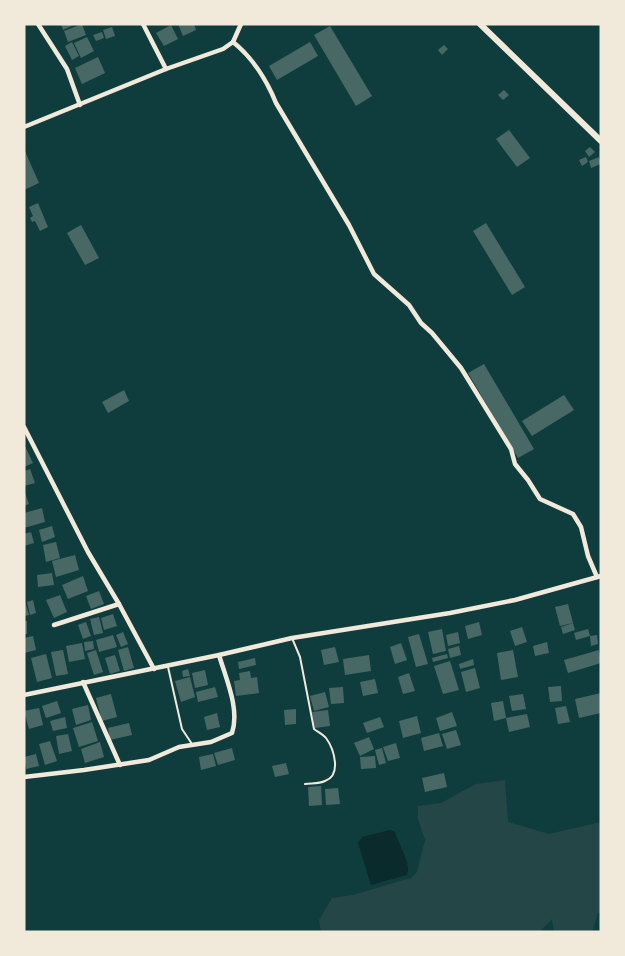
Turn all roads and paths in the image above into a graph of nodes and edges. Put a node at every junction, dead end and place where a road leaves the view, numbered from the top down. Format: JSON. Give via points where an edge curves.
{"nodes":[{"id":1,"x":38,"y":24,"type":"edge"},
{"id":2,"x":143,"y":24,"type":"edge"},
{"id":3,"x":242,"y":24,"type":"edge"},
{"id":4,"x":480,"y":24,"type":"edge"},
{"id":5,"x":233,"y":42,"type":"junction"},
{"id":6,"x":166,"y":69,"type":"junction"},
{"id":7,"x":81,"y":105,"type":"junction"},
{"id":8,"x":24,"y":126,"type":"edge"},
{"id":9,"x":601,"y":141,"type":"edge"},
{"id":10,"x":24,"y":427,"type":"edge"},
{"id":11,"x":599,"y":576,"type":"edge"},
{"id":12,"x":119,"y":604,"type":"junction"},
{"id":13,"x":54,"y":625,"type":"dead end"},
{"id":14,"x":292,"y":638,"type":"junction"},
{"id":15,"x":219,"y":656,"type":"junction"},
{"id":16,"x":168,"y":666,"type":"junction"},
{"id":17,"x":154,"y":669,"type":"junction"},
{"id":18,"x":83,"y":682,"type":"junction"},
{"id":19,"x":24,"y":694,"type":"edge"},
{"id":20,"x":192,"y":744,"type":"junction"},
{"id":21,"x":120,"y":765,"type":"junction"},
{"id":22,"x":24,"y":777,"type":"edge"},
{"id":23,"x":305,"y":784,"type":"dead end"}],
"edges":[{"from":1,"to":7,"type":"street","via":[[67,69]]},
{"from":2,"to":6,"type":"street"},
{"from":3,"to":5,"type":"street"},
{"from":4,"to":9,"type":"main road"},
{"from":5,"to":6,"type":"street"},
{"from":5,"to":11,"type":"street","via":[[271,89],[374,274],[409,304],[461,368],[511,449],[515,464],[540,499],[573,514]]},
{"from":6,"to":7,"type":"street"},
{"from":7,"to":8,"type":"street"},
{"from":10,"to":12,"type":"street"},
{"from":11,"to":14,"type":"street","via":[[515,600]]},
{"from":12,"to":13,"type":"street"},
{"from":12,"to":17,"type":"street"},
{"from":14,"to":15,"type":"street"},
{"from":14,"to":23,"type":"lane","via":[[300,657],[314,729],[325,736],[336,766],[326,781]]},
{"from":15,"to":16,"type":"street"},
{"from":15,"to":20,"type":"street","via":[[235,723],[231,733],[211,742]]},
{"from":16,"to":17,"type":"street"},
{"from":16,"to":20,"type":"lane","via":[[182,729]]},
{"from":17,"to":18,"type":"street"},
{"from":18,"to":19,"type":"street"},
{"from":18,"to":21,"type":"street"},
{"from":20,"to":21,"type":"street","via":[[148,760]]},
{"from":21,"to":22,"type":"street"}]}
